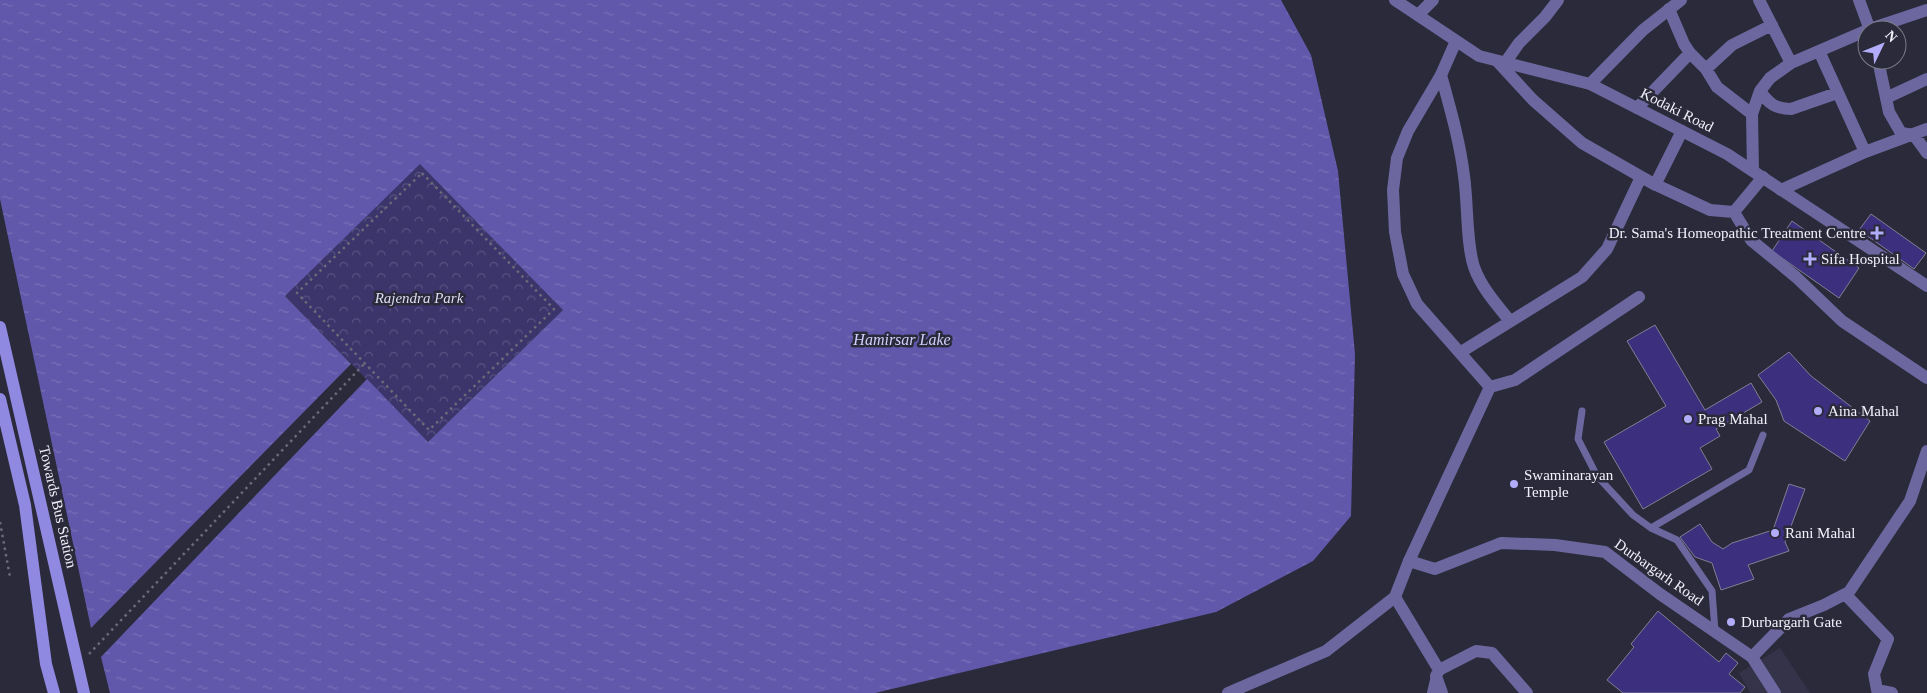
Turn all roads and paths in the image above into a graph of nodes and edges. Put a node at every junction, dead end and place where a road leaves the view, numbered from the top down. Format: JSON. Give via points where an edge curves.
{"nodes":[{"id":1,"x":1395,"y":0,"type":"edge"},
{"id":2,"x":1433,"y":0,"type":"edge"},
{"id":3,"x":1558,"y":0,"type":"edge"},
{"id":4,"x":1680,"y":0,"type":"edge"},
{"id":5,"x":1759,"y":0,"type":"edge"},
{"id":6,"x":1859,"y":0,"type":"edge"},
{"id":7,"x":1669,"y":9,"type":"junction"},
{"id":8,"x":1927,"y":10,"type":"edge"},
{"id":9,"x":1418,"y":15,"type":"junction"},
{"id":10,"x":1867,"y":20,"type":"edge"},
{"id":11,"x":1897,"y":20,"type":"edge"},
{"id":12,"x":1772,"y":25,"type":"junction"},
{"id":13,"x":1857,"y":35,"type":"edge"},
{"id":14,"x":1456,"y":41,"type":"junction"},
{"id":15,"x":1819,"y":51,"type":"junction"},
{"id":16,"x":1690,"y":52,"type":"junction"},
{"id":17,"x":1501,"y":62,"type":"junction"},
{"id":18,"x":1791,"y":63,"type":"junction"},
{"id":19,"x":1706,"y":69,"type":"junction"},
{"id":20,"x":1880,"y":70,"type":"edge"},
{"id":21,"x":1441,"y":75,"type":"junction"},
{"id":22,"x":1927,"y":79,"type":"edge"},
{"id":23,"x":1590,"y":84,"type":"junction"},
{"id":24,"x":1760,"y":91,"type":"junction"},
{"id":25,"x":1838,"y":93,"type":"junction"},
{"id":26,"x":1886,"y":98,"type":"junction"},
{"id":27,"x":1637,"y":108,"type":"junction"},
{"id":28,"x":1752,"y":114,"type":"junction"},
{"id":29,"x":1927,"y":129,"type":"edge"},
{"id":30,"x":1682,"y":131,"type":"junction"},
{"id":31,"x":1914,"y":135,"type":"junction"},
{"id":32,"x":1865,"y":152,"type":"junction"},
{"id":33,"x":1927,"y":153,"type":"edge"},
{"id":34,"x":1758,"y":174,"type":"junction"},
{"id":35,"x":1641,"y":177,"type":"junction"},
{"id":36,"x":1655,"y":185,"type":"junction"},
{"id":37,"x":1782,"y":190,"type":"junction"},
{"id":38,"x":1734,"y":212,"type":"junction"},
{"id":39,"x":1927,"y":286,"type":"edge"},
{"id":40,"x":1640,"y":297,"type":"dead end"},
{"id":41,"x":1510,"y":321,"type":"junction"},
{"id":42,"x":0,"y":328,"type":"edge"},
{"id":43,"x":1460,"y":352,"type":"junction"},
{"id":44,"x":365,"y":363,"type":"junction"},
{"id":45,"x":1927,"y":378,"type":"edge"},
{"id":46,"x":1490,"y":387,"type":"junction"},
{"id":47,"x":0,"y":399,"type":"edge"},
{"id":48,"x":1582,"y":411,"type":"dead end"},
{"id":49,"x":1763,"y":435,"type":"dead end"},
{"id":50,"x":1927,"y":451,"type":"edge"},
{"id":51,"x":0,"y":522,"type":"edge"},
{"id":52,"x":1651,"y":528,"type":"junction"},
{"id":53,"x":1409,"y":561,"type":"junction"},
{"id":54,"x":10,"y":577,"type":"dead end"},
{"id":55,"x":1845,"y":594,"type":"junction"},
{"id":56,"x":1395,"y":597,"type":"junction"},
{"id":57,"x":1716,"y":632,"type":"junction"},
{"id":58,"x":1752,"y":657,"type":"junction"},
{"id":59,"x":78,"y":665,"type":"junction"},
{"id":60,"x":1438,"y":673,"type":"junction"},
{"id":61,"x":54,"y":693,"type":"edge"},
{"id":62,"x":84,"y":693,"type":"edge"},
{"id":63,"x":1228,"y":693,"type":"edge"},
{"id":64,"x":1432,"y":693,"type":"edge"},
{"id":65,"x":1442,"y":693,"type":"edge"},
{"id":66,"x":1527,"y":693,"type":"edge"},
{"id":67,"x":1775,"y":693,"type":"edge"},
{"id":68,"x":1892,"y":693,"type":"edge"}],
"edges":[{"from":1,"to":9,"type":"street","name":"Kodaki Road"},
{"from":2,"to":9,"type":"street"},
{"from":3,"to":17,"type":"street"},
{"from":4,"to":7,"type":"street"},
{"from":5,"to":12,"type":"street"},
{"from":6,"to":10,"type":"street"},
{"from":7,"to":16,"type":"street"},
{"from":7,"to":23,"type":"street","via":[[1643,30]]},
{"from":8,"to":11,"type":"street"},
{"from":9,"to":14,"type":"street","name":"Kodaki Road"},
{"from":12,"to":18,"type":"street"},
{"from":12,"to":19,"type":"street","via":[[1732,45]]},
{"from":13,"to":15,"type":"street"},
{"from":14,"to":17,"type":"street","name":"Kodaki Road","via":[[1479,56]]},
{"from":14,"to":21,"type":"street"},
{"from":15,"to":18,"type":"street"},
{"from":15,"to":25,"type":"street"},
{"from":16,"to":19,"type":"street"},
{"from":16,"to":27,"type":"street"},
{"from":17,"to":23,"type":"street","name":"Kodaki Road"},
{"from":17,"to":35,"type":"street","via":[[1533,100],[1582,143]]},
{"from":18,"to":24,"type":"street","via":[[1770,78]]},
{"from":19,"to":28,"type":"street","via":[[1717,87]]},
{"from":20,"to":26,"type":"street"},
{"from":21,"to":41,"type":"street","via":[[1464,174],[1474,267],[1491,298]]},
{"from":21,"to":43,"type":"street","via":[[1408,131],[1397,158],[1393,190],[1395,232],[1403,274],[1416,304]]},
{"from":22,"to":26,"type":"street"},
{"from":23,"to":27,"type":"street","name":"Kodaki Road"},
{"from":24,"to":25,"type":"street","via":[[1776,108],[1784,109]]},
{"from":24,"to":28,"type":"street"},
{"from":25,"to":32,"type":"street"},
{"from":26,"to":31,"type":"street","via":[[1900,133]]},
{"from":27,"to":30,"type":"street","name":"Kodaki Road"},
{"from":28,"to":34,"type":"street"},
{"from":29,"to":31,"type":"street"},
{"from":30,"to":34,"type":"street","name":"Kodaki Road"},
{"from":30,"to":36,"type":"street"},
{"from":31,"to":32,"type":"street"},
{"from":31,"to":33,"type":"street"},
{"from":32,"to":37,"type":"street"},
{"from":34,"to":37,"type":"street","name":"Kodaki Road"},
{"from":34,"to":38,"type":"street"},
{"from":35,"to":36,"type":"street"},
{"from":35,"to":41,"type":"street","via":[[1607,249],[1582,277]]},
{"from":36,"to":38,"type":"street","via":[[1710,210]]},
{"from":37,"to":39,"type":"street","name":"Kodaki Road"},
{"from":38,"to":45,"type":"street","via":[[1751,240],[1842,321]]},
{"from":40,"to":46,"type":"street","via":[[1516,380]]},
{"from":41,"to":43,"type":"street"},
{"from":42,"to":59,"type":"main road","name":"Towards Bus Station"},
{"from":43,"to":46,"type":"street"},
{"from":44,"to":44,"type":"path","via":[[429,430],[554,309],[422,173],[297,293]]},
{"from":44,"to":59,"type":"path"},
{"from":46,"to":53,"type":"street"},
{"from":47,"to":61,"type":"main road","via":[[25,505],[46,664]]},
{"from":48,"to":52,"type":"lane","via":[[1578,439],[1597,476],[1633,515]]},
{"from":49,"to":52,"type":"lane","via":[[1749,470]]},
{"from":50,"to":55,"type":"street","via":[[1910,501]]},
{"from":51,"to":54,"type":"path"},
{"from":52,"to":57,"type":"lane","via":[[1677,540],[1712,591]]},
{"from":53,"to":56,"type":"street"},
{"from":53,"to":57,"type":"street","name":"Durbargarh Road","via":[[1435,569],[1501,543],[1606,552]]},
{"from":55,"to":58,"type":"street","via":[[1789,620]]},
{"from":55,"to":68,"type":"street","via":[[1888,640],[1874,674],[1877,690]]},
{"from":56,"to":60,"type":"street"},
{"from":56,"to":63,"type":"street","via":[[1326,651]]},
{"from":57,"to":58,"type":"street","name":"Durbargarh Road"},
{"from":58,"to":67,"type":"street","name":"Durbargarh Road"},
{"from":59,"to":62,"type":"main road","name":"Towards Bus Station"},
{"from":60,"to":64,"type":"street"},
{"from":60,"to":65,"type":"street"},
{"from":60,"to":66,"type":"street","via":[[1476,651],[1492,653]]}]}
